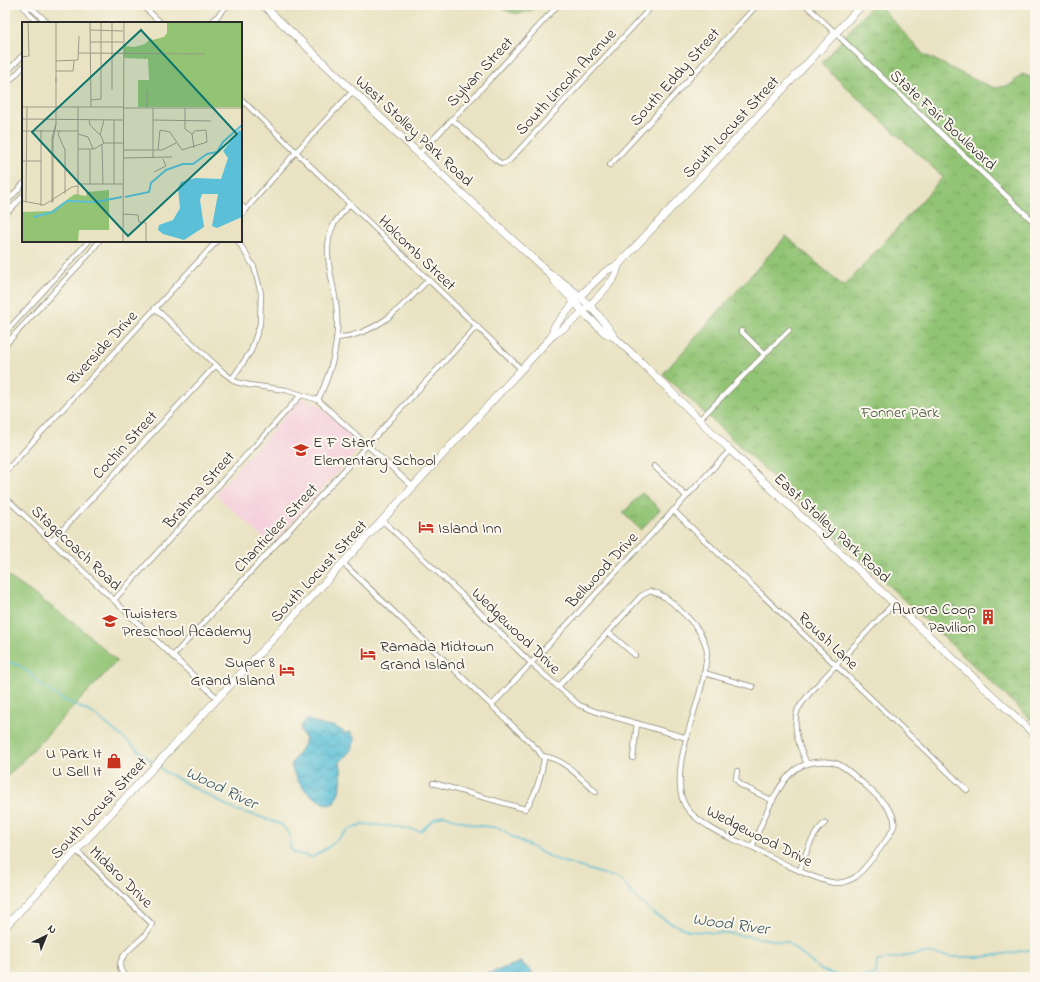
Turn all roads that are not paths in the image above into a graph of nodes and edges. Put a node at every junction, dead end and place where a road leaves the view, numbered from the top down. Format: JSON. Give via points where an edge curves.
{"nodes":[{"id":1,"x":22,"y":5,"type":"edge"},
{"id":2,"x":26,"y":5,"type":"edge"},
{"id":3,"x":142,"y":5,"type":"edge"},
{"id":4,"x":228,"y":5,"type":"edge"},
{"id":5,"x":263,"y":5,"type":"edge"},
{"id":6,"x":558,"y":5,"type":"edge"},
{"id":7,"x":653,"y":5,"type":"edge"},
{"id":8,"x":757,"y":5,"type":"edge"},
{"id":9,"x":806,"y":5,"type":"edge"},
{"id":10,"x":862,"y":5,"type":"edge"},
{"id":11,"x":37,"y":22,"type":"edge"},
{"id":12,"x":47,"y":22,"type":"edge"},
{"id":13,"x":160,"y":22,"type":"edge"},
{"id":14,"x":212,"y":22,"type":"edge"},
{"id":15,"x":835,"y":33,"type":"junction"},
{"id":16,"x":22,"y":56,"type":"edge"},
{"id":17,"x":22,"y":68,"type":"edge"},
{"id":18,"x":5,"y":74,"type":"edge"},
{"id":19,"x":5,"y":86,"type":"edge"},
{"id":20,"x":353,"y":91,"type":"junction"},
{"id":21,"x":242,"y":100,"type":"edge"},
{"id":22,"x":452,"y":119,"type":"junction"},
{"id":23,"x":296,"y":152,"type":"junction"},
{"id":24,"x":419,"y":154,"type":"junction"},
{"id":25,"x":610,"y":165,"type":"dead end"},
{"id":26,"x":22,"y":185,"type":"edge"},
{"id":27,"x":22,"y":197,"type":"edge"},
{"id":28,"x":5,"y":204,"type":"edge"},
{"id":29,"x":350,"y":204,"type":"junction"},
{"id":30,"x":242,"y":206,"type":"edge"},
{"id":31,"x":246,"y":210,"type":"junction"},
{"id":32,"x":242,"y":214,"type":"edge"},
{"id":33,"x":5,"y":215,"type":"edge"},
{"id":34,"x":1035,"y":223,"type":"edge"},
{"id":35,"x":89,"y":242,"type":"edge"},
{"id":36,"x":97,"y":242,"type":"edge"},
{"id":37,"x":216,"y":242,"type":"edge"},
{"id":38,"x":239,"y":242,"type":"edge"},
{"id":39,"x":619,"y":264,"type":"junction"},
{"id":40,"x":428,"y":280,"type":"junction"},
{"id":41,"x":577,"y":299,"type":"junction"},
{"id":42,"x":588,"y":306,"type":"junction"},
{"id":43,"x":155,"y":308,"type":"junction"},
{"id":44,"x":582,"y":311,"type":"junction"},
{"id":45,"x":477,"y":326,"type":"junction"},
{"id":46,"x":789,"y":330,"type":"dead end"},
{"id":47,"x":741,"y":331,"type":"dead end"},
{"id":48,"x":5,"y":333,"type":"edge"},
{"id":49,"x":552,"y":336,"type":"junction"},
{"id":50,"x":614,"y":337,"type":"junction"},
{"id":51,"x":336,"y":338,"type":"junction"},
{"id":52,"x":5,"y":345,"type":"edge"},
{"id":53,"x":764,"y":354,"type":"junction"},
{"id":54,"x":216,"y":365,"type":"junction"},
{"id":55,"x":522,"y":370,"type":"junction"},
{"id":56,"x":232,"y":379,"type":"junction"},
{"id":57,"x":301,"y":395,"type":"junction"},
{"id":58,"x":318,"y":400,"type":"junction"},
{"id":59,"x":700,"y":420,"type":"junction"},
{"id":60,"x":368,"y":445,"type":"junction"},
{"id":61,"x":730,"y":450,"type":"junction"},
{"id":62,"x":654,"y":466,"type":"dead end"},
{"id":63,"x":5,"y":472,"type":"edge"},
{"id":64,"x":413,"y":487,"type":"junction"},
{"id":65,"x":686,"y":496,"type":"junction"},
{"id":66,"x":5,"y":497,"type":"edge"},
{"id":67,"x":673,"y":510,"type":"junction"},
{"id":68,"x":382,"y":520,"type":"junction"},
{"id":69,"x":52,"y":541,"type":"junction"},
{"id":70,"x":343,"y":563,"type":"junction"},
{"id":71,"x":114,"y":600,"type":"junction"},
{"id":72,"x":894,"y":603,"type":"junction"},
{"id":73,"x":608,"y":632,"type":"junction"},
{"id":74,"x":635,"y":655,"type":"dead end"},
{"id":75,"x":173,"y":656,"type":"junction"},
{"id":76,"x":532,"y":664,"type":"junction"},
{"id":77,"x":836,"y":664,"type":"junction"},
{"id":78,"x":704,"y":673,"type":"junction"},
{"id":79,"x":558,"y":687,"type":"junction"},
{"id":80,"x":753,"y":687,"type":"dead end"},
{"id":81,"x":218,"y":699,"type":"junction"},
{"id":82,"x":492,"y":706,"type":"junction"},
{"id":83,"x":636,"y":723,"type":"junction"},
{"id":84,"x":1035,"y":735,"type":"edge"},
{"id":85,"x":687,"y":738,"type":"junction"},
{"id":86,"x":542,"y":756,"type":"junction"},
{"id":87,"x":633,"y":758,"type":"dead end"},
{"id":88,"x":807,"y":764,"type":"junction"},
{"id":89,"x":737,"y":772,"type":"dead end"},
{"id":90,"x":433,"y":783,"type":"dead end"},
{"id":91,"x":967,"y":790,"type":"dead end"},
{"id":92,"x":596,"y":792,"type":"dead end"},
{"id":93,"x":773,"y":801,"type":"junction"},
{"id":94,"x":825,"y":823,"type":"dead end"},
{"id":95,"x":752,"y":847,"type":"junction"},
{"id":96,"x":77,"y":851,"type":"junction"},
{"id":97,"x":800,"y":870,"type":"junction"},
{"id":98,"x":5,"y":927,"type":"edge"},
{"id":99,"x":126,"y":977,"type":"edge"}],
"edges":[{"from":1,"to":11,"type":"street"},
{"from":2,"to":12,"type":"street"},
{"from":3,"to":13,"type":"street"},
{"from":4,"to":14,"type":"street"},
{"from":5,"to":20,"type":"main road","name":"West Stolley Park Road"},
{"from":6,"to":22,"type":"street","name":"Sylvan Street"},
{"from":7,"to":22,"type":"street","name":"South Lincoln Avenue","via":[[508,162],[502,164],[492,157]]},
{"from":8,"to":25,"type":"street","name":"South Eddy Street"},
{"from":9,"to":15,"type":"street","name":"State Fair Boulevard"},
{"from":10,"to":15,"type":"main road","name":"South Locust Street"},
{"from":15,"to":34,"type":"street","name":"State Fair Boulevard"},
{"from":15,"to":39,"type":"main road","name":"South Locust Street"},
{"from":16,"to":18,"type":"street"},
{"from":17,"to":19,"type":"street"},
{"from":20,"to":23,"type":"street"},
{"from":20,"to":24,"type":"main road","name":"West Stolley Park Road"},
{"from":21,"to":23,"type":"street","name":"Holcomb Street"},
{"from":22,"to":24,"type":"street","name":"Sylvan Street"},
{"from":23,"to":29,"type":"street","name":"Holcomb Street"},
{"from":23,"to":31,"type":"street"},
{"from":24,"to":41,"type":"main road","name":"West Stolley Park Road","via":[[550,274],[560,280]]},
{"from":26,"to":28,"type":"street"},
{"from":27,"to":33,"type":"street"},
{"from":29,"to":40,"type":"street","name":"Holcomb Street"},
{"from":29,"to":51,"type":"street","via":[[334,225],[329,243],[329,269],[337,314]]},
{"from":30,"to":31,"type":"street"},
{"from":31,"to":32,"type":"street"},
{"from":35,"to":48,"type":"street"},
{"from":36,"to":52,"type":"street"},
{"from":37,"to":43,"type":"street","name":"Riverside Drive"},
{"from":38,"to":56,"type":"street","via":[[254,267],[261,293],[260,324],[251,351]]},
{"from":39,"to":41,"type":"main road","name":"South Locust Street","via":[[606,271]]},
{"from":39,"to":42,"type":"main road","name":"South Locust Street","via":[[614,278]]},
{"from":40,"to":45,"type":"street","name":"Holcomb Street"},
{"from":40,"to":51,"type":"street","via":[[397,312],[380,324],[359,333]]},
{"from":41,"to":42,"type":"main road","name":"West Stolley Park Road"},
{"from":41,"to":44,"type":"main road","name":"West Stolley Park Road"},
{"from":41,"to":49,"type":"main road","name":"South Locust Street","via":[[554,327]]},
{"from":42,"to":44,"type":"main road","name":"South Locust Street"},
{"from":42,"to":50,"type":"main road","name":"East Stolley Park Road"},
{"from":43,"to":54,"type":"street"},
{"from":43,"to":63,"type":"street","name":"Riverside Drive"},
{"from":44,"to":49,"type":"main road","name":"South Locust Street"},
{"from":44,"to":50,"type":"main road","name":"East Stolley Park Road","via":[[604,333]]},
{"from":45,"to":55,"type":"street","name":"Holcomb Street"},
{"from":45,"to":60,"type":"street","name":"Chanticleer Street"},
{"from":46,"to":53,"type":"street"},
{"from":47,"to":53,"type":"street"},
{"from":49,"to":55,"type":"main road","name":"South Locust Street"},
{"from":50,"to":59,"type":"main road","name":"East Stolley Park Road"},
{"from":51,"to":58,"type":"street","via":[[326,382]]},
{"from":53,"to":59,"type":"street"},
{"from":54,"to":56,"type":"street"},
{"from":54,"to":69,"type":"street","name":"Cochin Street"},
{"from":55,"to":64,"type":"main road","name":"South Locust Street"},
{"from":56,"to":57,"type":"street","via":[[236,382]]},
{"from":57,"to":58,"type":"street"},
{"from":57,"to":71,"type":"street","name":"Brahma Street"},
{"from":58,"to":60,"type":"street"},
{"from":59,"to":61,"type":"main road","name":"East Stolley Park Road"},
{"from":60,"to":64,"type":"street"},
{"from":60,"to":75,"type":"street","name":"Chanticleer Street"},
{"from":61,"to":65,"type":"street","name":"Bellwood Drive"},
{"from":61,"to":72,"type":"main road","name":"East Stolley Park Road"},
{"from":62,"to":65,"type":"street"},
{"from":64,"to":68,"type":"main road","name":"South Locust Street"},
{"from":65,"to":67,"type":"street","name":"Bellwood Drive"},
{"from":66,"to":69,"type":"street","name":"Stagecoach Road"},
{"from":67,"to":76,"type":"street","name":"Bellwood Drive"},
{"from":67,"to":77,"type":"street","name":"Roush Lane"},
{"from":68,"to":70,"type":"main road","name":"South Locust Street"},
{"from":68,"to":76,"type":"street","name":"Wedgewood Drive"},
{"from":69,"to":71,"type":"street","name":"Stagecoach Road"},
{"from":70,"to":81,"type":"main road","name":"South Locust Street"},
{"from":70,"to":82,"type":"street"},
{"from":71,"to":75,"type":"street","name":"Stagecoach Road"},
{"from":72,"to":77,"type":"street"},
{"from":72,"to":84,"type":"main road","name":"East Stolley Park Road"},
{"from":73,"to":74,"type":"street"},
{"from":73,"to":78,"type":"street","via":[[641,596],[650,591],[662,594],[691,620],[702,636],[707,653]]},
{"from":73,"to":79,"type":"street"},
{"from":75,"to":81,"type":"street","name":"Stagecoach Road"},
{"from":76,"to":79,"type":"street","name":"Wedgewood Drive"},
{"from":76,"to":82,"type":"street","name":"Bellwood Drive"},
{"from":77,"to":88,"type":"street","via":[[798,710],[796,726],[799,746]]},
{"from":77,"to":91,"type":"street","name":"Roush Lane"},
{"from":78,"to":80,"type":"street"},
{"from":78,"to":85,"type":"street"},
{"from":79,"to":83,"type":"street","name":"Wedgewood Drive","via":[[579,705]]},
{"from":81,"to":96,"type":"main road","name":"South Locust Street"},
{"from":82,"to":86,"type":"street"},
{"from":83,"to":85,"type":"street","name":"Wedgewood Drive"},
{"from":83,"to":87,"type":"street"},
{"from":85,"to":95,"type":"street","name":"Wedgewood Drive","via":[[680,771],[680,790],[684,804],[692,815],[710,828]]},
{"from":86,"to":90,"type":"street","via":[[542,771],[530,804],[525,809]]},
{"from":86,"to":92,"type":"street","via":[[558,760]]},
{"from":88,"to":93,"type":"street","via":[[787,778]]},
{"from":88,"to":97,"type":"street","name":"Wedgewood Drive","via":[[837,764],[850,772],[884,804],[893,815],[895,824],[892,833],[854,878],[832,883]]},
{"from":89,"to":93,"type":"street","via":[[736,779],[741,785]]},
{"from":93,"to":95,"type":"street"},
{"from":94,"to":97,"type":"street","via":[[808,847]]},
{"from":95,"to":97,"type":"street","name":"Wedgewood Drive"},
{"from":96,"to":98,"type":"main road","name":"South Locust Street"},
{"from":96,"to":99,"type":"street","name":"Midaro Drive","via":[[152,924],[120,962]]}]}
